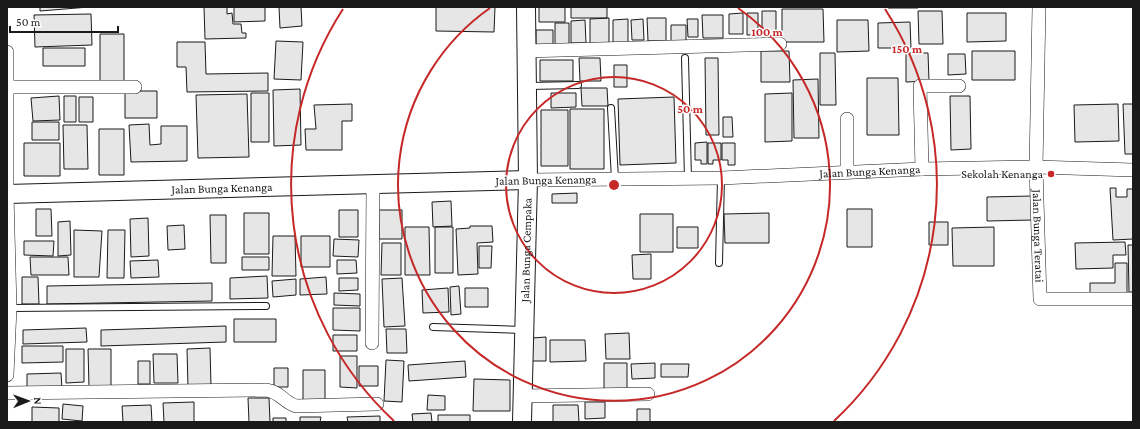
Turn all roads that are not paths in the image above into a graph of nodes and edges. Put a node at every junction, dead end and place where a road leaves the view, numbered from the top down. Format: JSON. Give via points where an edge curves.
{"nodes":[{"id":1,"x":526,"y":7,"type":"edge"},
{"id":2,"x":1039,"y":7,"type":"edge"},
{"id":3,"x":780,"y":44,"type":"dead end"},
{"id":4,"x":525,"y":51,"type":"junction"},
{"id":5,"x":7,"y":52,"type":"edge"},
{"id":6,"x":685,"y":58,"type":"dead end"},
{"id":7,"x":578,"y":85,"type":"dead end"},
{"id":8,"x":959,"y":86,"type":"dead end"},
{"id":9,"x":8,"y":87,"type":"junction"},
{"id":10,"x":135,"y":87,"type":"dead end"},
{"id":11,"x":526,"y":87,"type":"junction"},
{"id":12,"x":611,"y":108,"type":"dead end"},
{"id":13,"x":847,"y":119,"type":"dead end"},
{"id":14,"x":1036,"y":167,"type":"junction"},
{"id":15,"x":922,"y":169,"type":"junction"},
{"id":16,"x":1133,"y":170,"type":"edge"},
{"id":17,"x":847,"y":172,"type":"junction"},
{"id":18,"x":688,"y":178,"type":"junction"},
{"id":19,"x":721,"y":178,"type":"junction"},
{"id":20,"x":615,"y":179,"type":"junction"},
{"id":21,"x":528,"y":180,"type":"junction"},
{"id":22,"x":373,"y":185,"type":"junction"},
{"id":23,"x":7,"y":194,"type":"edge"},
{"id":24,"x":719,"y":263,"type":"dead end"},
{"id":25,"x":1133,"y":299,"type":"edge"},
{"id":26,"x":266,"y":306,"type":"dead end"},
{"id":27,"x":10,"y":308,"type":"junction"},
{"id":28,"x":433,"y":328,"type":"dead end"},
{"id":29,"x":524,"y":330,"type":"junction"},
{"id":30,"x":372,"y":343,"type":"dead end"},
{"id":31,"x":7,"y":375,"type":"edge"},
{"id":32,"x":7,"y":393,"type":"edge"},
{"id":33,"x":648,"y":394,"type":"dead end"},
{"id":34,"x":522,"y":396,"type":"junction"},
{"id":35,"x":377,"y":404,"type":"dead end"},
{"id":36,"x":522,"y":422,"type":"edge"}],
"edges":[{"from":1,"to":4,"type":"street","name":"Jalan Bunga Cempaka"},
{"from":2,"to":14,"type":"street","name":"Jalan Bunga Teratai"},
{"from":3,"to":4,"type":"street"},
{"from":4,"to":11,"type":"street","name":"Jalan Bunga Cempaka"},
{"from":5,"to":9,"type":"street"},
{"from":6,"to":18,"type":"lane"},
{"from":7,"to":11,"type":"lane"},
{"from":8,"to":15,"type":"street","via":[[920,86]]},
{"from":9,"to":10,"type":"street"},
{"from":9,"to":23,"type":"street"},
{"from":11,"to":21,"type":"street","name":"Jalan Bunga Cempaka"},
{"from":12,"to":20,"type":"lane"},
{"from":13,"to":17,"type":"street"},
{"from":14,"to":15,"type":"street","name":"Jalan Bunga Kenanga"},
{"from":14,"to":16,"type":"street","name":"Jalan Bunga Kenanga"},
{"from":14,"to":25,"type":"street","name":"Jalan Bunga Teratai","via":[[1040,299]]},
{"from":15,"to":17,"type":"street","name":"Jalan Bunga Kenanga"},
{"from":17,"to":19,"type":"street","name":"Jalan Bunga Kenanga"},
{"from":18,"to":19,"type":"street","name":"Jalan Bunga Kenanga"},
{"from":18,"to":20,"type":"street","name":"Jalan Bunga Kenanga"},
{"from":19,"to":24,"type":"lane"},
{"from":20,"to":21,"type":"street","name":"Jalan Bunga Kenanga"},
{"from":21,"to":22,"type":"street","name":"Jalan Bunga Kenanga"},
{"from":21,"to":29,"type":"street","name":"Jalan Bunga Cempaka"},
{"from":22,"to":23,"type":"street","name":"Jalan Bunga Kenanga"},
{"from":22,"to":30,"type":"street"},
{"from":23,"to":27,"type":"street"},
{"from":26,"to":27,"type":"lane"},
{"from":27,"to":31,"type":"street"},
{"from":28,"to":29,"type":"lane"},
{"from":29,"to":34,"type":"street","name":"Jalan Bunga Cempaka"},
{"from":32,"to":35,"type":"street","via":[[266,390],[277,392],[296,406]]},
{"from":33,"to":34,"type":"street"},
{"from":34,"to":36,"type":"street","name":"Jalan Bunga Cempaka"}]}
